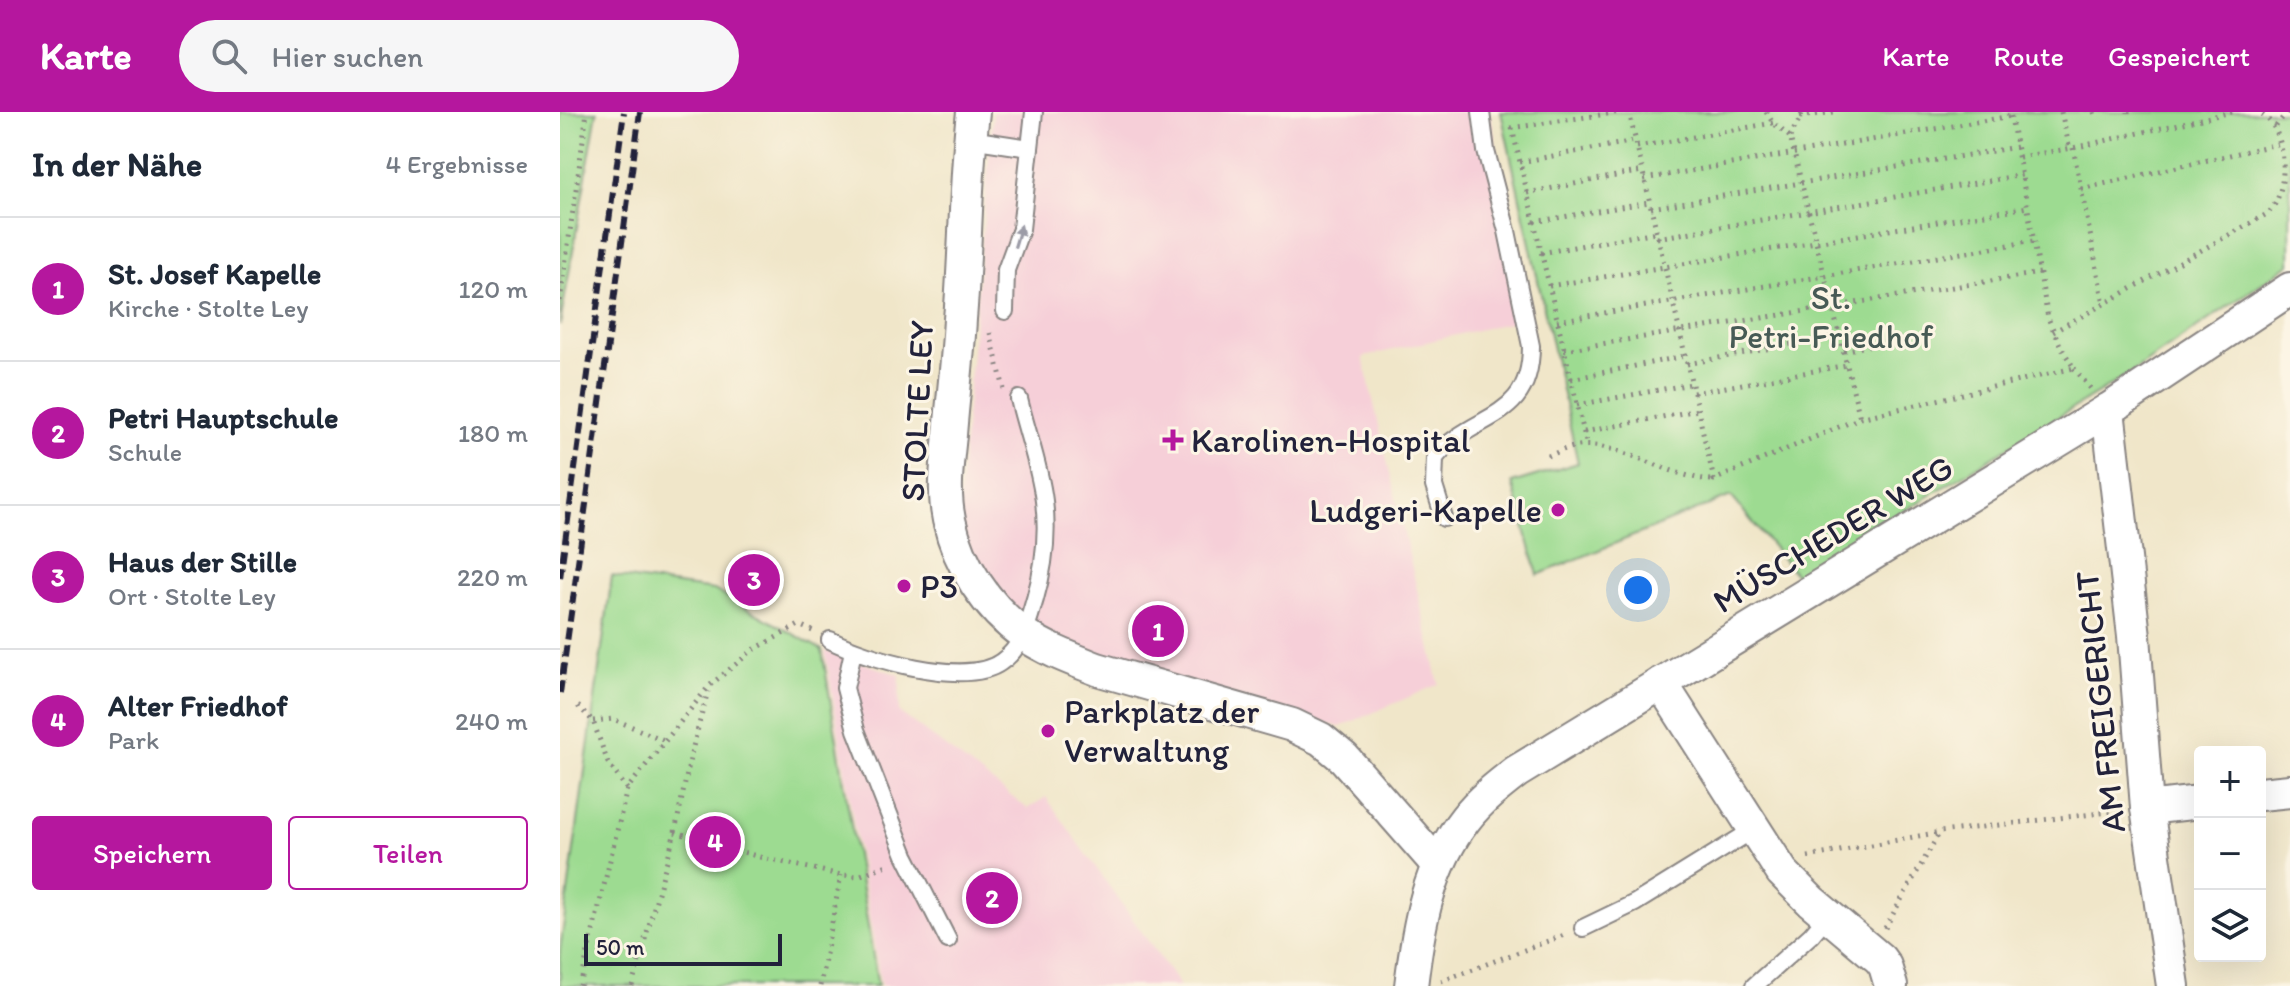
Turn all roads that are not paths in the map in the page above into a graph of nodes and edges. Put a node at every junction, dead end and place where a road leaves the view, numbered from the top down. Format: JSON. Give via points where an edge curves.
{"nodes":[{"id":1,"x":1034,"y":112,"type":"edge"},
{"id":2,"x":1481,"y":112,"type":"edge"},
{"id":3,"x":972,"y":126,"type":"edge"},
{"id":4,"x":1030,"y":148,"type":"junction"},
{"id":5,"x":2290,"y":289,"type":"edge"},
{"id":6,"x":1005,"y":311,"type":"dead end"},
{"id":7,"x":1019,"y":399,"type":"dead end"},
{"id":8,"x":2108,"y":410,"type":"junction"},
{"id":9,"x":1444,"y":518,"type":"dead end"},
{"id":10,"x":1025,"y":634,"type":"junction"},
{"id":11,"x":830,"y":640,"type":"road end"},
{"id":12,"x":853,"y":651,"type":"junction"},
{"id":13,"x":1661,"y":683,"type":"junction"},
{"id":14,"x":2290,"y":791,"type":"edge"},
{"id":15,"x":2266,"y":793,"type":"edge"},
{"id":16,"x":2194,"y":803,"type":"edge"},
{"id":17,"x":2147,"y":808,"type":"junction"},
{"id":18,"x":1753,"y":830,"type":"junction"},
{"id":19,"x":1438,"y":865,"type":"junction"},
{"id":20,"x":1828,"y":915,"type":"junction"},
{"id":21,"x":1583,"y":928,"type":"road end"},
{"id":22,"x":948,"y":940,"type":"dead end"},
{"id":23,"x":1426,"y":983,"type":"edge"},
{"id":24,"x":1754,"y":986,"type":"edge"},
{"id":25,"x":1891,"y":986,"type":"edge"},
{"id":26,"x":2173,"y":986,"type":"edge"}],
"edges":[{"from":1,"to":4,"type":"lane"},
{"from":2,"to":9,"type":"lane","via":[[1531,362],[1515,400],[1435,458],[1434,486]]},
{"from":3,"to":4,"type":"lane"},
{"from":3,"to":10,"type":"street","name":"STOLTE LEY","via":[[947,504],[954,538],[975,582]]},
{"from":6,"to":4,"type":"lane","one_way":true,"via":[[1006,270],[1021,229]]},
{"from":5,"to":8,"type":"street","name":"MÜSCHEDER WEG"},
{"from":7,"to":10,"type":"lane","via":[[1045,522],[1043,562]]},
{"from":8,"to":13,"type":"street","name":"MÜSCHEDER WEG"},
{"from":8,"to":17,"type":"street","name":"AM FREIGERICHT"},
{"from":10,"to":12,"type":"lane","via":[[1001,663],[961,674]]},
{"from":10,"to":19,"type":"street","name":"STOLTE LEY","via":[[1097,669],[1292,725],[1321,739]]},
{"from":11,"to":12,"type":"lane"},
{"from":12,"to":22,"type":"lane","via":[[845,688],[856,730],[905,855]]},
{"from":13,"to":18,"type":"street"},
{"from":13,"to":19,"type":"street","name":"MÜSCHEDER WEG","via":[[1499,785],[1466,818]]},
{"from":14,"to":15,"type":"street"},
{"from":16,"to":17,"type":"street"},
{"from":17,"to":26,"type":"street","name":"AM FREIGERICHT"},
{"from":18,"to":20,"type":"street","via":[[1793,884]]},
{"from":18,"to":21,"type":"lane","via":[[1635,903]]},
{"from":19,"to":23,"type":"street","name":"MÜSCHEDER WEG","via":[[1420,925]]},
{"from":20,"to":24,"type":"lane"},
{"from":20,"to":25,"type":"street","via":[[1872,951],[1885,966]]}]}
